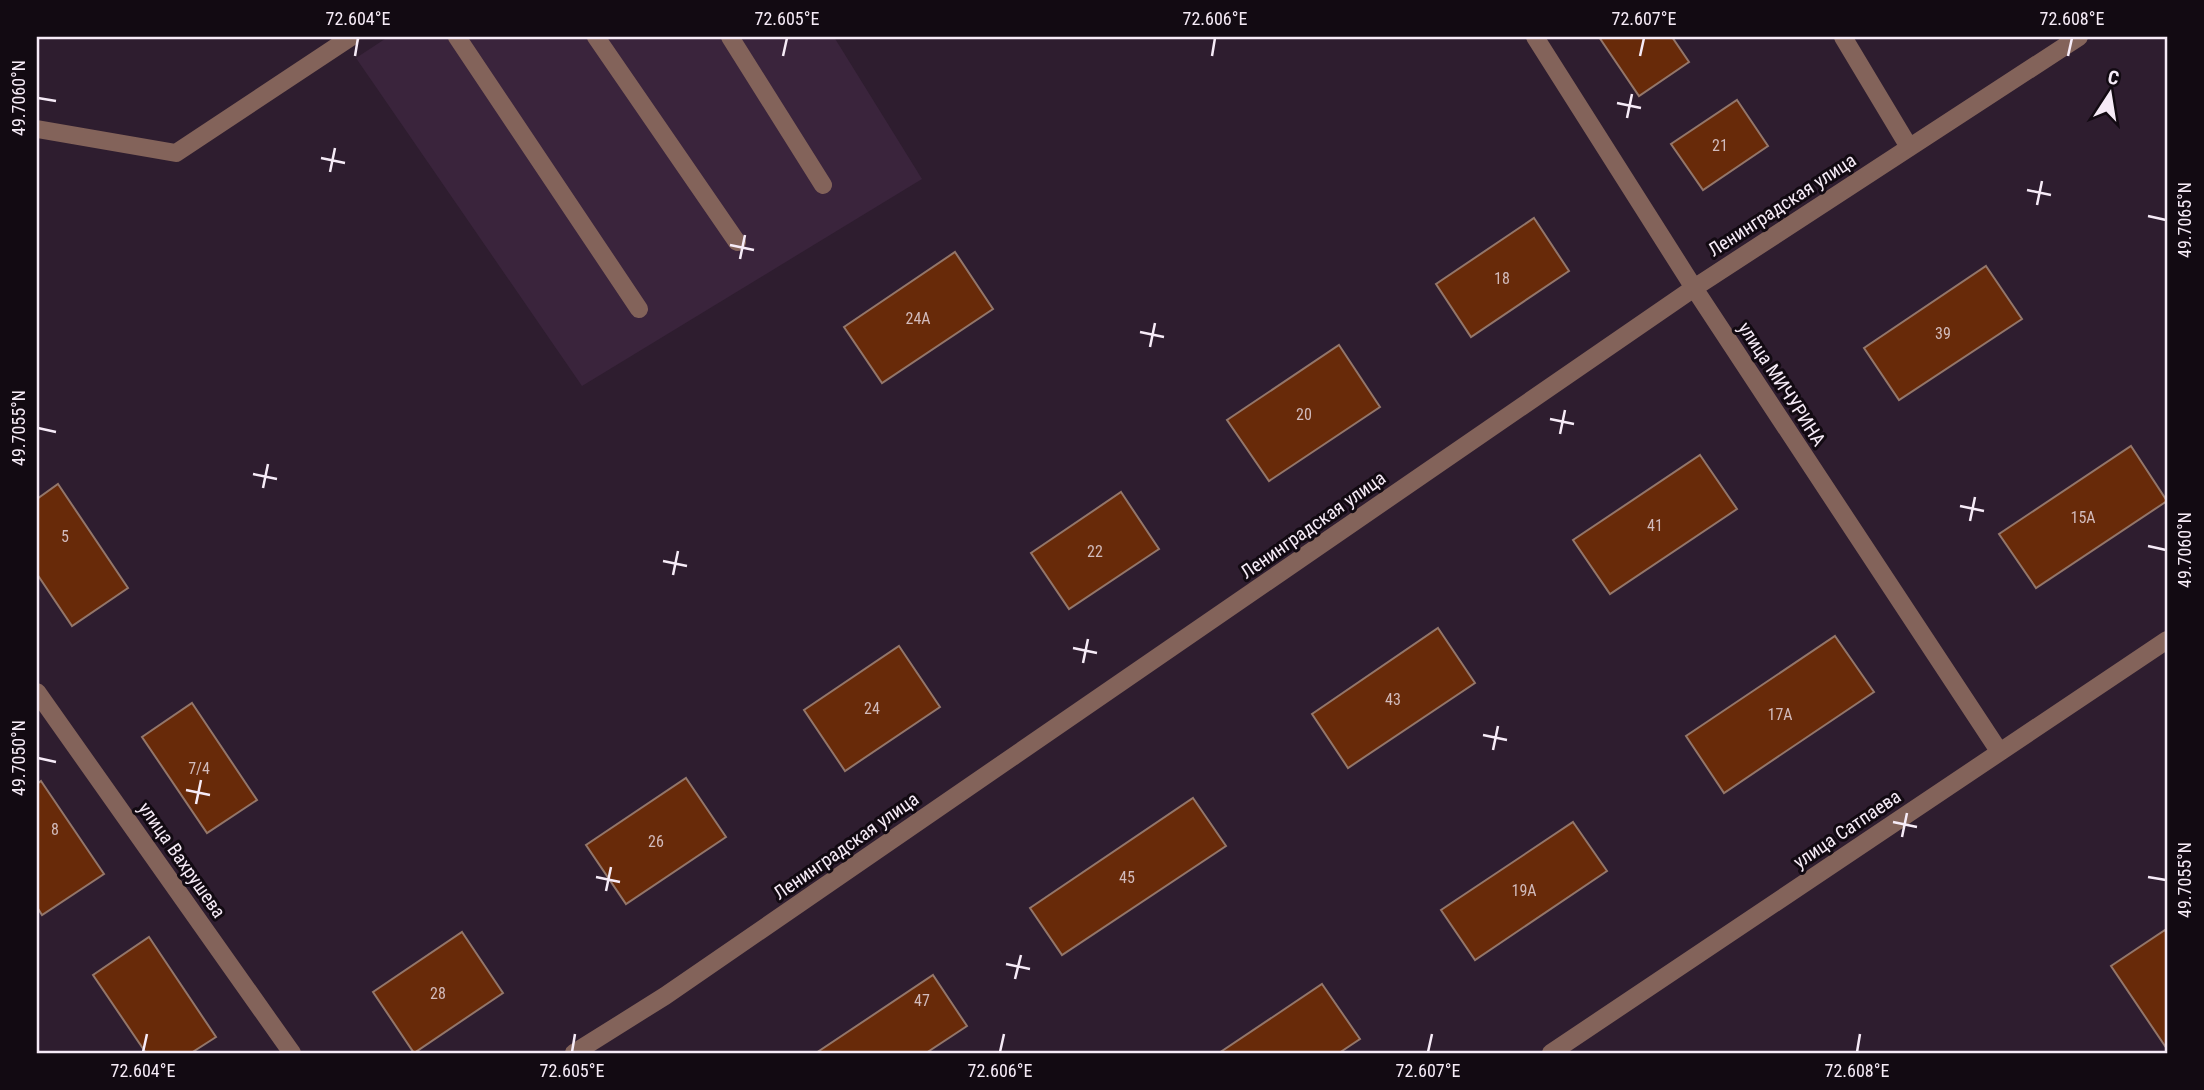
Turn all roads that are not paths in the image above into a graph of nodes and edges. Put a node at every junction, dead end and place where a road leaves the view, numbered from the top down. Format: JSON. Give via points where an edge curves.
{"nodes":[{"id":1,"x":351,"y":37,"type":"edge"},
{"id":2,"x":457,"y":37,"type":"edge"},
{"id":3,"x":596,"y":37,"type":"edge"},
{"id":4,"x":730,"y":37,"type":"edge"},
{"id":5,"x":1535,"y":37,"type":"edge"},
{"id":6,"x":1843,"y":37,"type":"edge"},
{"id":7,"x":2079,"y":37,"type":"edge"},
{"id":8,"x":37,"y":129,"type":"edge"},
{"id":9,"x":1909,"y":147,"type":"junction"},
{"id":10,"x":822,"y":185,"type":"dead end"},
{"id":11,"x":737,"y":242,"type":"dead end"},
{"id":12,"x":1694,"y":288,"type":"junction"},
{"id":13,"x":639,"y":309,"type":"dead end"},
{"id":14,"x":2167,"y":640,"type":"edge"},
{"id":15,"x":37,"y":692,"type":"edge"},
{"id":16,"x":1999,"y":751,"type":"junction"},
{"id":17,"x":292,"y":1053,"type":"edge"},
{"id":18,"x":574,"y":1053,"type":"edge"},
{"id":19,"x":1550,"y":1053,"type":"edge"}],
"edges":[{"from":1,"to":8,"type":"street","via":[[176,153]]},
{"from":2,"to":13,"type":"street"},
{"from":3,"to":11,"type":"street"},
{"from":4,"to":10,"type":"street"},
{"from":5,"to":12,"type":"street","name":"улица МИЧУРИНА"},
{"from":6,"to":9,"type":"street"},
{"from":7,"to":9,"type":"street","name":"Ленинградская улица"},
{"from":9,"to":12,"type":"street","name":"Ленинградская улица"},
{"from":12,"to":16,"type":"street","name":"улица МИЧУРИНА"},
{"from":12,"to":18,"type":"street","name":"Ленинградская улица","via":[[665,996]]},
{"from":14,"to":16,"type":"street","name":"улица Сатпаева"},
{"from":15,"to":17,"type":"street","name":"улица Вахрушева"},
{"from":16,"to":19,"type":"street","name":"улица Сатпаева"}]}
